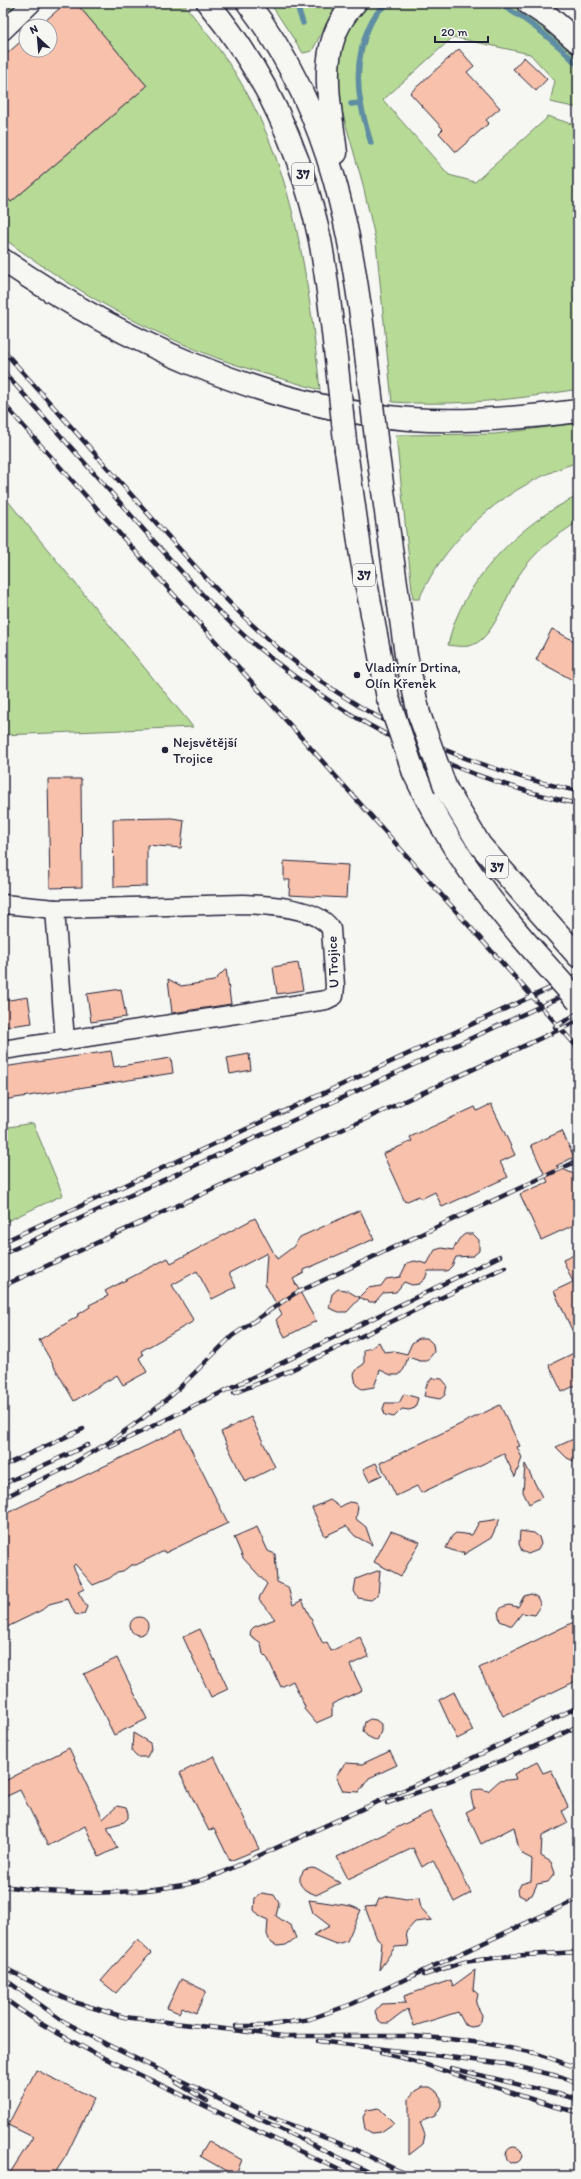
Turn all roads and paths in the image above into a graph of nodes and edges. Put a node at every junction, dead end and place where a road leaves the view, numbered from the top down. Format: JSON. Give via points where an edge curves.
{"nodes":[{"id":1,"x":32,"y":3,"type":"edge"},
{"id":2,"x":208,"y":3,"type":"edge"},
{"id":3,"x":248,"y":3,"type":"edge"},
{"id":4,"x":355,"y":3,"type":"edge"},
{"id":5,"x":528,"y":3,"type":"edge"},
{"id":6,"x":548,"y":3,"type":"edge"},
{"id":7,"x":3,"y":31,"type":"edge"},
{"id":8,"x":578,"y":36,"type":"edge"},
{"id":9,"x":578,"y":42,"type":"edge"},
{"id":10,"x":342,"y":202,"type":"junction"},
{"id":11,"x":3,"y":260,"type":"edge"},
{"id":12,"x":578,"y":403,"type":"edge"},
{"id":13,"x":578,"y":412,"type":"edge"},
{"id":14,"x":526,"y":416,"type":"junction"},
{"id":15,"x":3,"y":904,"type":"edge"},
{"id":16,"x":55,"y":909,"type":"junction"},
{"id":17,"x":578,"y":956,"type":"edge"},
{"id":18,"x":578,"y":1001,"type":"edge"},
{"id":19,"x":65,"y":1041,"type":"junction"},
{"id":20,"x":3,"y":1050,"type":"edge"}],
"edges":[{"from":1,"to":7,"type":"street"},
{"from":2,"to":18,"type":"main road","number":"37","bridge":true,"via":[[254,67],[282,119],[302,170],[324,262],[361,556],[388,698],[414,773],[435,817],[470,873],[488,898]]},
{"from":3,"to":10,"type":"main road","number":"37","via":[[281,53],[305,98],[330,158]]},
{"from":4,"to":10,"type":"main road","via":[[334,33],[328,57],[328,85]]},
{"from":5,"to":9,"type":"main road"},
{"from":6,"to":8,"type":"main road"},
{"from":10,"to":17,"type":"main road","number":"37","bridge":true,"via":[[353,257],[406,655],[419,714],[446,789],[480,845]]},
{"from":11,"to":14,"type":"main road","via":[[101,321],[156,348],[204,368],[304,401],[353,412],[409,419],[479,420]]},
{"from":12,"to":14,"type":"main road"},
{"from":13,"to":14,"type":"main road"},
{"from":15,"to":16,"type":"street","name":"U Trojice"},
{"from":16,"to":19,"type":"street"},
{"from":16,"to":19,"type":"street","name":"U Trojice","via":[[243,904],[270,906],[319,917],[328,923],[333,938],[336,986],[331,998]]},
{"from":19,"to":20,"type":"street","name":"U Trojice"}]}
